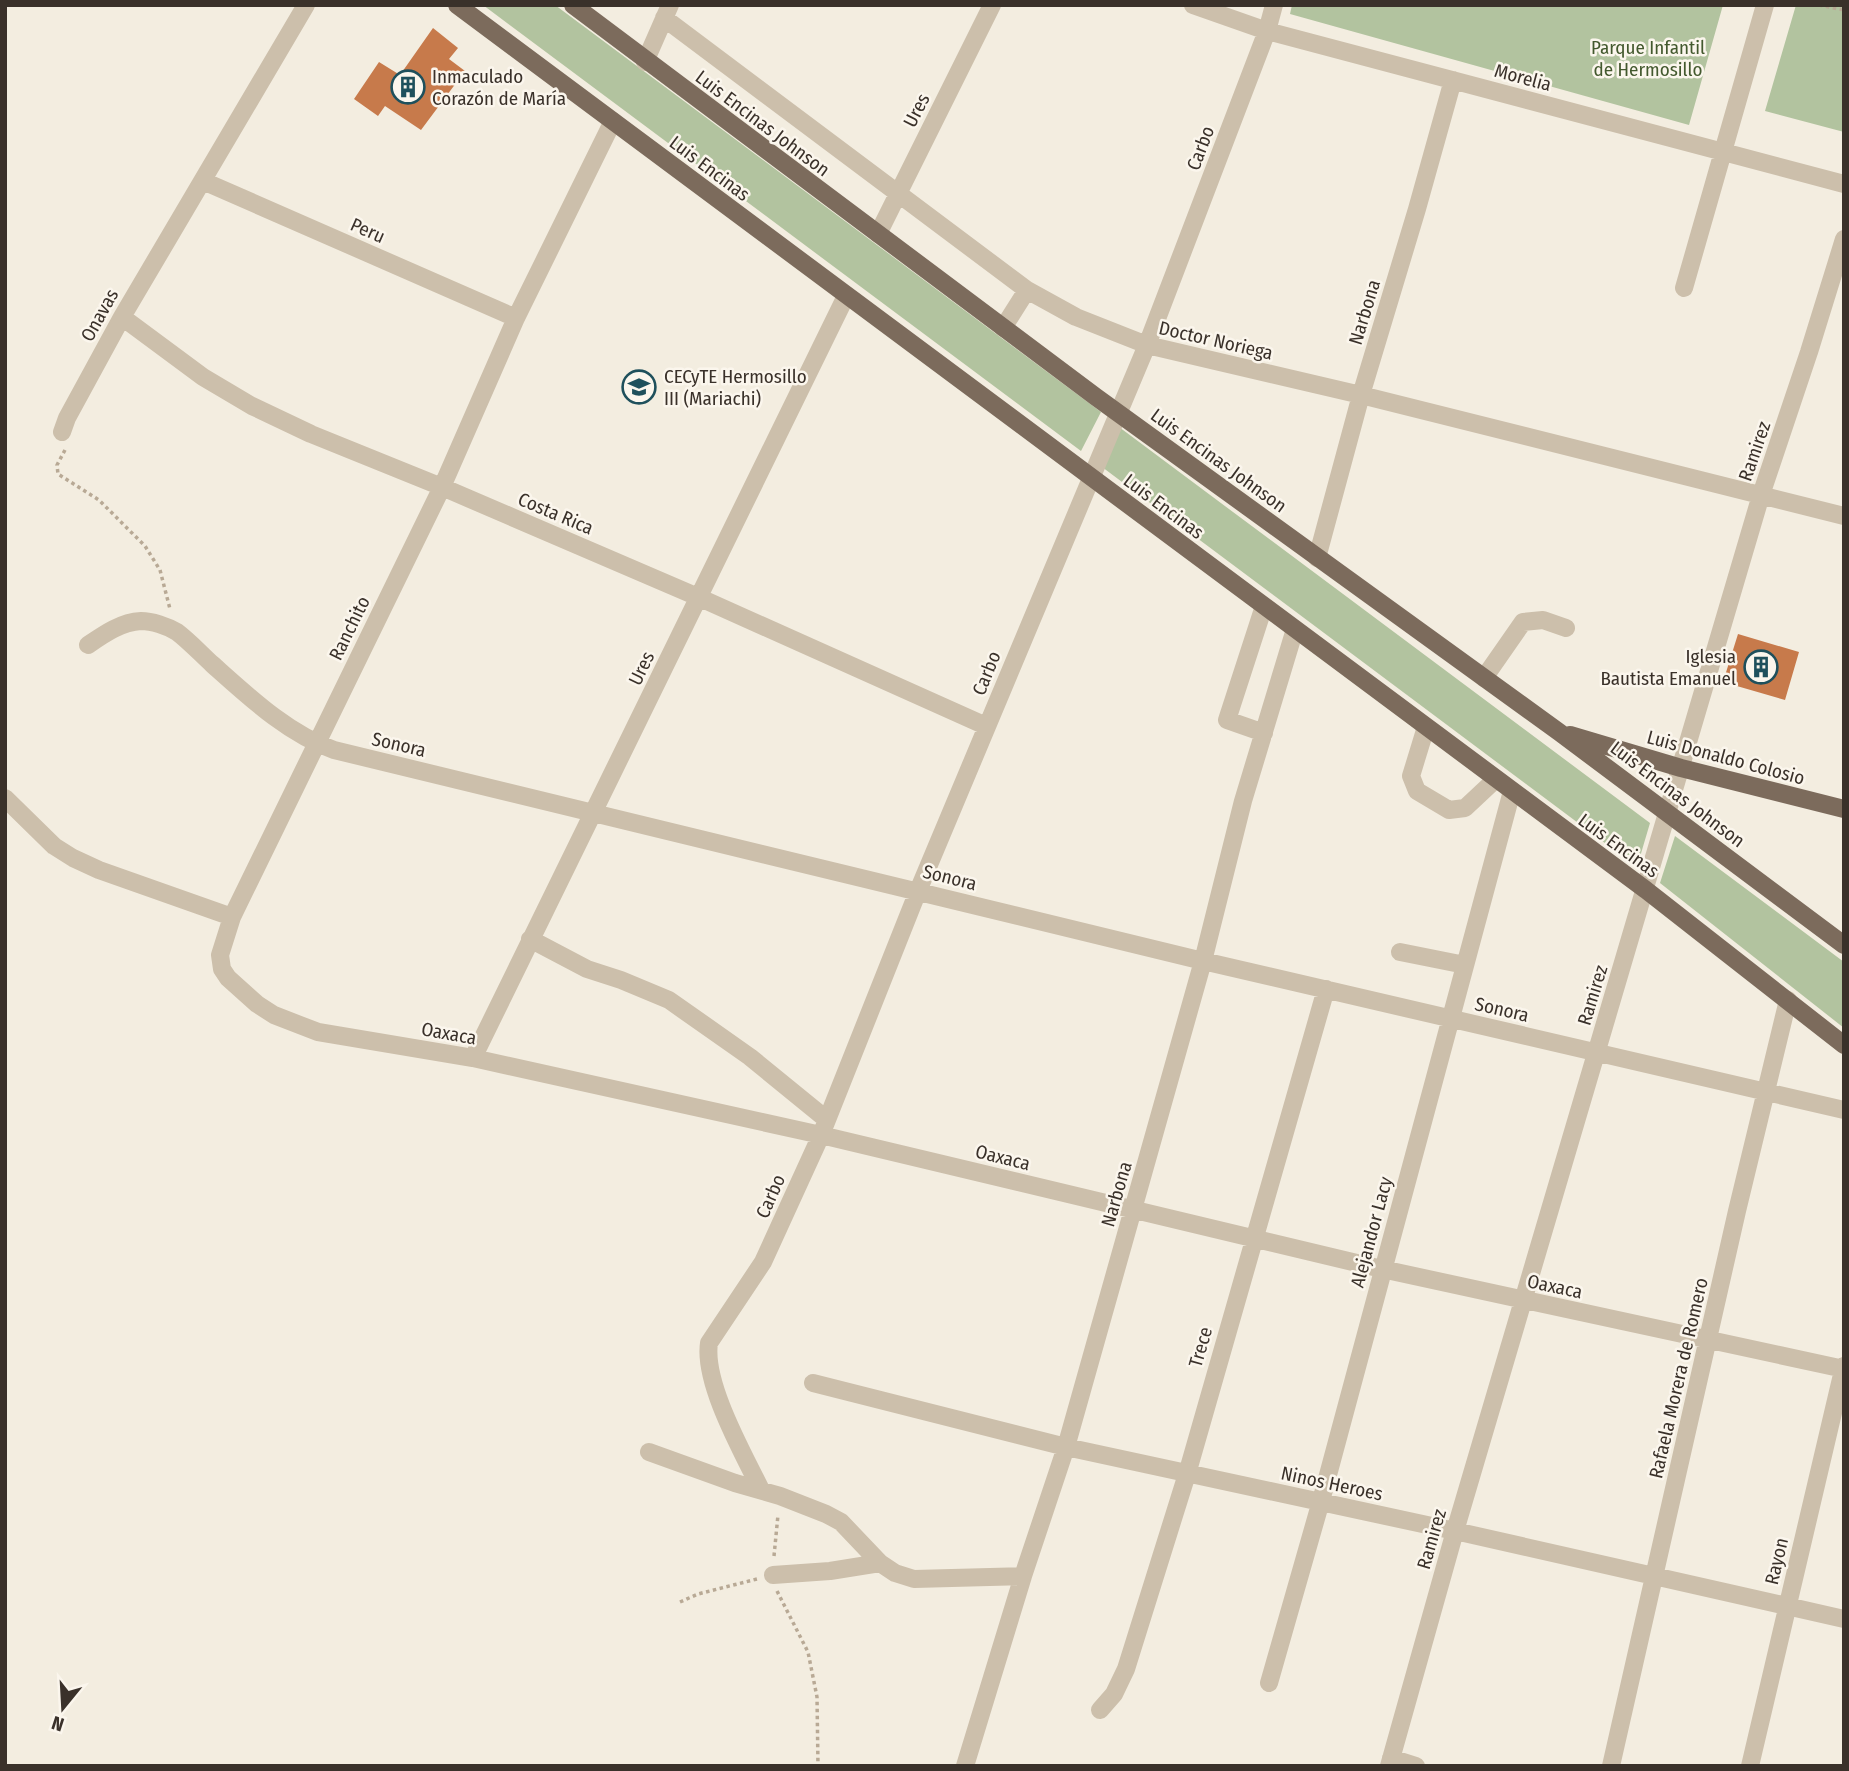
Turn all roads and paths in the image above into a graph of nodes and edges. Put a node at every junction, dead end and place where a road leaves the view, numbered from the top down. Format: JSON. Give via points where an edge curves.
{"nodes":[{"id":1,"x":306,"y":5,"type":"edge"},
{"id":2,"x":457,"y":5,"type":"edge"},
{"id":3,"x":573,"y":5,"type":"edge"},
{"id":4,"x":992,"y":5,"type":"edge"},
{"id":5,"x":1193,"y":5,"type":"edge"},
{"id":6,"x":1274,"y":5,"type":"edge"},
{"id":7,"x":1765,"y":5,"type":"edge"},
{"id":8,"x":1819,"y":5,"type":"edge"},
{"id":9,"x":1844,"y":10,"type":"edge"},
{"id":10,"x":667,"y":12,"type":"edge"},
{"id":11,"x":1267,"y":31,"type":"junction"},
{"id":12,"x":645,"y":62,"type":"junction"},
{"id":13,"x":1453,"y":80,"type":"junction"},
{"id":14,"x":613,"y":121,"type":"junction"},
{"id":15,"x":1723,"y":151,"type":"junction"},
{"id":16,"x":203,"y":180,"type":"junction"},
{"id":17,"x":1844,"y":184,"type":"edge"},
{"id":18,"x":897,"y":193,"type":"junction"},
{"id":19,"x":878,"y":234,"type":"junction"},
{"id":20,"x":1844,"y":239,"type":"edge"},
{"id":21,"x":1684,"y":288,"type":"dead end"},
{"id":22,"x":1027,"y":290,"type":"junction"},
{"id":23,"x":846,"y":296,"type":"junction"},
{"id":24,"x":121,"y":317,"type":"junction"},
{"id":25,"x":516,"y":318,"type":"junction"},
{"id":26,"x":1003,"y":328,"type":"junction"},
{"id":27,"x":1147,"y":345,"type":"junction"},
{"id":28,"x":1361,"y":395,"type":"junction"},
{"id":29,"x":1118,"y":413,"type":"junction"},
{"id":30,"x":62,"y":432,"type":"joint"},
{"id":31,"x":1090,"y":477,"type":"junction"},
{"id":32,"x":442,"y":487,"type":"junction"},
{"id":33,"x":1761,"y":495,"type":"junction"},
{"id":34,"x":1844,"y":516,"type":"edge"},
{"id":35,"x":1317,"y":558,"type":"junction"},
{"id":36,"x":698,"y":597,"type":"junction"},
{"id":37,"x":1264,"y":606,"type":"junction"},
{"id":38,"x":1566,"y":628,"type":"dead end"},
{"id":39,"x":1295,"y":629,"type":"junction"},
{"id":40,"x":176,"y":631,"type":"junction"},
{"id":41,"x":88,"y":645,"type":"dead end"},
{"id":42,"x":1484,"y":678,"type":"junction"},
{"id":43,"x":986,"y":726,"type":"junction"},
{"id":44,"x":1426,"y":727,"type":"junction"},
{"id":45,"x":1559,"y":732,"type":"junction"},
{"id":46,"x":1264,"y":733,"type":"junction"},
{"id":47,"x":315,"y":744,"type":"junction"},
{"id":48,"x":1681,"y":768,"type":"junction"},
{"id":49,"x":1496,"y":779,"type":"junction"},
{"id":50,"x":1512,"y":792,"type":"junction"},
{"id":51,"x":5,"y":798,"type":"edge"},
{"id":52,"x":1844,"y":809,"type":"edge"},
{"id":53,"x":593,"y":811,"type":"junction"},
{"id":54,"x":1668,"y":813,"type":"junction"},
{"id":55,"x":1646,"y":890,"type":"junction"},
{"id":56,"x":918,"y":891,"type":"junction"},
{"id":57,"x":232,"y":917,"type":"junction"},
{"id":58,"x":530,"y":939,"type":"junction"},
{"id":59,"x":1844,"y":945,"type":"edge"},
{"id":60,"x":1400,"y":952,"type":"dead end"},
{"id":61,"x":1203,"y":961,"type":"junction"},
{"id":62,"x":1465,"y":965,"type":"junction"},
{"id":63,"x":1326,"y":989,"type":"junction"},
{"id":64,"x":1788,"y":1000,"type":"junction"},
{"id":65,"x":1451,"y":1018,"type":"junction"},
{"id":66,"x":1844,"y":1045,"type":"edge"},
{"id":67,"x":1597,"y":1053,"type":"junction"},
{"id":68,"x":473,"y":1058,"type":"junction"},
{"id":69,"x":1765,"y":1092,"type":"junction"},
{"id":70,"x":1844,"y":1110,"type":"edge"},
{"id":71,"x":824,"y":1127,"type":"junction"},
{"id":72,"x":1133,"y":1210,"type":"junction"},
{"id":73,"x":1252,"y":1239,"type":"junction"},
{"id":74,"x":1382,"y":1269,"type":"junction"},
{"id":75,"x":1523,"y":1301,"type":"junction"},
{"id":76,"x":1709,"y":1340,"type":"junction"},
{"id":77,"x":1844,"y":1368,"type":"edge"},
{"id":78,"x":813,"y":1383,"type":"dead end"},
{"id":79,"x":1066,"y":1447,"type":"junction"},
{"id":80,"x":649,"y":1452,"type":"dead end"},
{"id":81,"x":1187,"y":1474,"type":"junction"},
{"id":82,"x":761,"y":1490,"type":"junction"},
{"id":83,"x":780,"y":1496,"type":"junction"},
{"id":84,"x":1321,"y":1501,"type":"junction"},
{"id":85,"x":1455,"y":1531,"type":"junction"},
{"id":86,"x":880,"y":1563,"type":"junction"},
{"id":87,"x":773,"y":1575,"type":"junction"},
{"id":88,"x":1023,"y":1576,"type":"junction"},
{"id":89,"x":1653,"y":1576,"type":"junction"},
{"id":90,"x":680,"y":1602,"type":"dead end"},
{"id":91,"x":1786,"y":1606,"type":"junction"},
{"id":92,"x":1844,"y":1619,"type":"edge"},
{"id":93,"x":1269,"y":1683,"type":"dead end"},
{"id":94,"x":1100,"y":1710,"type":"dead end"},
{"id":95,"x":1390,"y":1762,"type":"edge"},
{"id":96,"x":818,"y":1766,"type":"edge"},
{"id":97,"x":965,"y":1766,"type":"edge"},
{"id":98,"x":1416,"y":1766,"type":"edge"},
{"id":99,"x":1611,"y":1766,"type":"edge"},
{"id":100,"x":1750,"y":1766,"type":"edge"}],
"edges":[{"from":1,"to":16,"type":"street","name":"Onavas"},
{"from":2,"to":14,"type":"main road","name":"Luis Encinas"},
{"from":3,"to":12,"type":"main road","name":"Luis Encinas Johnson"},
{"from":4,"to":18,"type":"street","name":"Ures"},
{"from":5,"to":11,"type":"street","name":"Morelia"},
{"from":6,"to":11,"type":"street","name":"Carbo"},
{"from":7,"to":15,"type":"street"},
{"from":8,"to":9,"type":"path"},
{"from":10,"to":12,"type":"street"},
{"from":10,"to":18,"type":"street","name":"Doctor Noriega"},
{"from":11,"to":13,"type":"street","name":"Morelia"},
{"from":11,"to":27,"type":"street","name":"Carbo"},
{"from":12,"to":19,"type":"main road","name":"Luis Encinas Johnson"},
{"from":13,"to":15,"type":"street","name":"Morelia"},
{"from":13,"to":28,"type":"street","name":"Narbona"},
{"from":14,"to":23,"type":"main road","name":"Luis Encinas"},
{"from":14,"to":25,"type":"street","name":"Ranchito"},
{"from":15,"to":17,"type":"street","name":"Morelia"},
{"from":15,"to":21,"type":"street"},
{"from":16,"to":24,"type":"street","name":"Onavas"},
{"from":16,"to":25,"type":"street","name":"Peru"},
{"from":18,"to":19,"type":"street","name":"Ures"},
{"from":18,"to":22,"type":"street","name":"Doctor Noriega"},
{"from":19,"to":26,"type":"main road","name":"Luis Encinas Johnson"},
{"from":20,"to":33,"type":"street","name":"Ramirez"},
{"from":22,"to":26,"type":"street"},
{"from":22,"to":27,"type":"street","name":"Doctor Noriega","via":[[1076,317]]},
{"from":23,"to":31,"type":"main road","name":"Luis Encinas"},
{"from":23,"to":36,"type":"street","name":"Ures"},
{"from":24,"to":30,"type":"street","name":"Onavas"},
{"from":24,"to":32,"type":"street","name":"Costa Rica","via":[[203,377],[252,406]]},
{"from":25,"to":32,"type":"street","name":"Ranchito"},
{"from":26,"to":29,"type":"main road","name":"Luis Encinas Johnson"},
{"from":27,"to":28,"type":"street","name":"Doctor Noriega"},
{"from":27,"to":29,"type":"street","name":"Carbo"},
{"from":28,"to":33,"type":"street","name":"Doctor Noriega"},
{"from":28,"to":35,"type":"street","name":"Narbona"},
{"from":29,"to":31,"type":"street","name":"Carbo"},
{"from":29,"to":35,"type":"main road","name":"Luis Encinas Johnson"},
{"from":30,"to":40,"type":"path","via":[[65,448],[58,474],[99,499],[153,557]]},
{"from":31,"to":37,"type":"main road","name":"Luis Encinas"},
{"from":31,"to":43,"type":"street","name":"Carbo"},
{"from":32,"to":36,"type":"street","name":"Costa Rica"},
{"from":32,"to":47,"type":"street","name":"Ranchito"},
{"from":33,"to":34,"type":"street","name":"Doctor Noriega"},
{"from":33,"to":48,"type":"street","name":"Ramirez"},
{"from":35,"to":42,"type":"main road","name":"Luis Encinas Johnson"},
{"from":36,"to":43,"type":"street","name":"Costa Rica"},
{"from":36,"to":53,"type":"street","name":"Ures"},
{"from":37,"to":39,"type":"main road","name":"Luis Encinas"},
{"from":37,"to":46,"type":"street","via":[[1227,720]]},
{"from":38,"to":42,"type":"street","via":[[1543,620],[1523,622]]},
{"from":39,"to":44,"type":"main road","name":"Luis Encinas"},
{"from":39,"to":46,"type":"street","name":"Narbona"},
{"from":40,"to":41,"type":"street","name":"Sonora","via":[[141,621],[108,631]]},
{"from":40,"to":47,"type":"street","name":"Sonora","via":[[292,730]]},
{"from":42,"to":45,"type":"main road","name":"Luis Encinas Johnson"},
{"from":43,"to":56,"type":"street","name":"Carbo"},
{"from":44,"to":49,"type":"main road","name":"Luis Encinas"},
{"from":44,"to":49,"type":"street","via":[[1411,776],[1417,792],[1449,810],[1465,808]]},
{"from":45,"to":48,"type":"main road","name":"Luis Donaldo Colosio"},
{"from":45,"to":54,"type":"main road","name":"Luis Encinas Johnson"},
{"from":46,"to":61,"type":"street","name":"Narbona"},
{"from":47,"to":53,"type":"street","name":"Sonora"},
{"from":47,"to":57,"type":"street","name":"Ranchito"},
{"from":48,"to":52,"type":"main road","name":"Luis Donaldo Colosio"},
{"from":48,"to":54,"type":"street","name":"Ramirez"},
{"from":49,"to":50,"type":"main road","name":"Luis Encinas"},
{"from":50,"to":55,"type":"main road","name":"Luis Encinas"},
{"from":50,"to":62,"type":"street","name":"Alejandor Lacy"},
{"from":51,"to":57,"type":"street","via":[[54,846],[73,858]]},
{"from":53,"to":56,"type":"street","name":"Sonora"},
{"from":53,"to":58,"type":"street","name":"Ures"},
{"from":54,"to":55,"type":"street","name":"Ramirez"},
{"from":54,"to":59,"type":"main road","name":"Luis Encinas Johnson"},
{"from":55,"to":64,"type":"main road","name":"Luis Encinas"},
{"from":55,"to":67,"type":"street","name":"Ramirez"},
{"from":56,"to":61,"type":"street","name":"Sonora"},
{"from":56,"to":71,"type":"street","name":"Carbo"},
{"from":57,"to":68,"type":"street","name":"Oaxaca","via":[[220,954],[222,969],[237,988],[274,1015],[318,1032]]},
{"from":58,"to":68,"type":"street","name":"Ures"},
{"from":58,"to":71,"type":"street","via":[[587,969],[669,1000],[750,1057]]},
{"from":60,"to":62,"type":"street"},
{"from":61,"to":63,"type":"street","name":"Sonora"},
{"from":61,"to":72,"type":"street","name":"Narbona"},
{"from":62,"to":65,"type":"street","name":"Alejandor Lacy"},
{"from":63,"to":65,"type":"street","name":"Sonora"},
{"from":63,"to":73,"type":"street","name":"Trece"},
{"from":64,"to":66,"type":"main road","name":"Luis Encinas"},
{"from":64,"to":69,"type":"street","name":"Rafaela Morera de Romero"},
{"from":65,"to":67,"type":"street","name":"Sonora"},
{"from":65,"to":74,"type":"street","name":"Alejandor Lacy"},
{"from":67,"to":69,"type":"street","name":"Sonora"},
{"from":67,"to":75,"type":"street","name":"Ramirez"},
{"from":68,"to":71,"type":"street","name":"Oaxaca"},
{"from":69,"to":70,"type":"street","name":"Sonora"},
{"from":69,"to":76,"type":"street","name":"Rafaela Morera de Romero"},
{"from":71,"to":72,"type":"street","name":"Oaxaca"},
{"from":71,"to":82,"type":"street","name":"Carbo","via":[[763,1262],[709,1343],[710,1371]]},
{"from":72,"to":73,"type":"street","name":"Oaxaca"},
{"from":72,"to":79,"type":"street","name":"Narbona"},
{"from":73,"to":74,"type":"street","name":"Oaxaca"},
{"from":73,"to":81,"type":"street","name":"Trece"},
{"from":74,"to":75,"type":"street","name":"Oaxaca"},
{"from":74,"to":84,"type":"street","name":"Alejandor Lacy"},
{"from":75,"to":76,"type":"street","name":"Oaxaca"},
{"from":75,"to":85,"type":"street","name":"Ramirez"},
{"from":76,"to":77,"type":"street","name":"Oaxaca"},
{"from":76,"to":89,"type":"street","name":"Rafaela Morera de Romero"},
{"from":77,"to":91,"type":"street","name":"Rayon"},
{"from":78,"to":79,"type":"street","name":"Ninos Heroes"},
{"from":79,"to":81,"type":"street","name":"Ninos Heroes"},
{"from":79,"to":88,"type":"street","name":"Narbona"},
{"from":80,"to":82,"type":"street"},
{"from":81,"to":84,"type":"street","name":"Ninos Heroes"},
{"from":81,"to":94,"type":"street","name":"Trece","via":[[1126,1669]]},
{"from":82,"to":83,"type":"street"},
{"from":83,"to":86,"type":"street","via":[[841,1522]]},
{"from":83,"to":87,"type":"path"},
{"from":84,"to":85,"type":"street","name":"Ninos Heroes"},
{"from":84,"to":93,"type":"street","name":"Alejandor Lacy"},
{"from":85,"to":89,"type":"street","name":"Ninos Heroes"},
{"from":85,"to":95,"type":"street","name":"Ramirez"},
{"from":86,"to":87,"type":"street"},
{"from":86,"to":88,"type":"street","via":[[914,1579]]},
{"from":87,"to":90,"type":"path"},
{"from":87,"to":96,"type":"path","via":[[811,1663],[817,1698]]},
{"from":88,"to":97,"type":"street","name":"Narbona"},
{"from":89,"to":91,"type":"street","name":"Ninos Heroes"},
{"from":89,"to":99,"type":"street","name":"Rafaela Morera de Romero"},
{"from":91,"to":92,"type":"street","name":"Ninos Heroes"},
{"from":91,"to":100,"type":"street","name":"Rayon"},
{"from":95,"to":98,"type":"street"}]}
